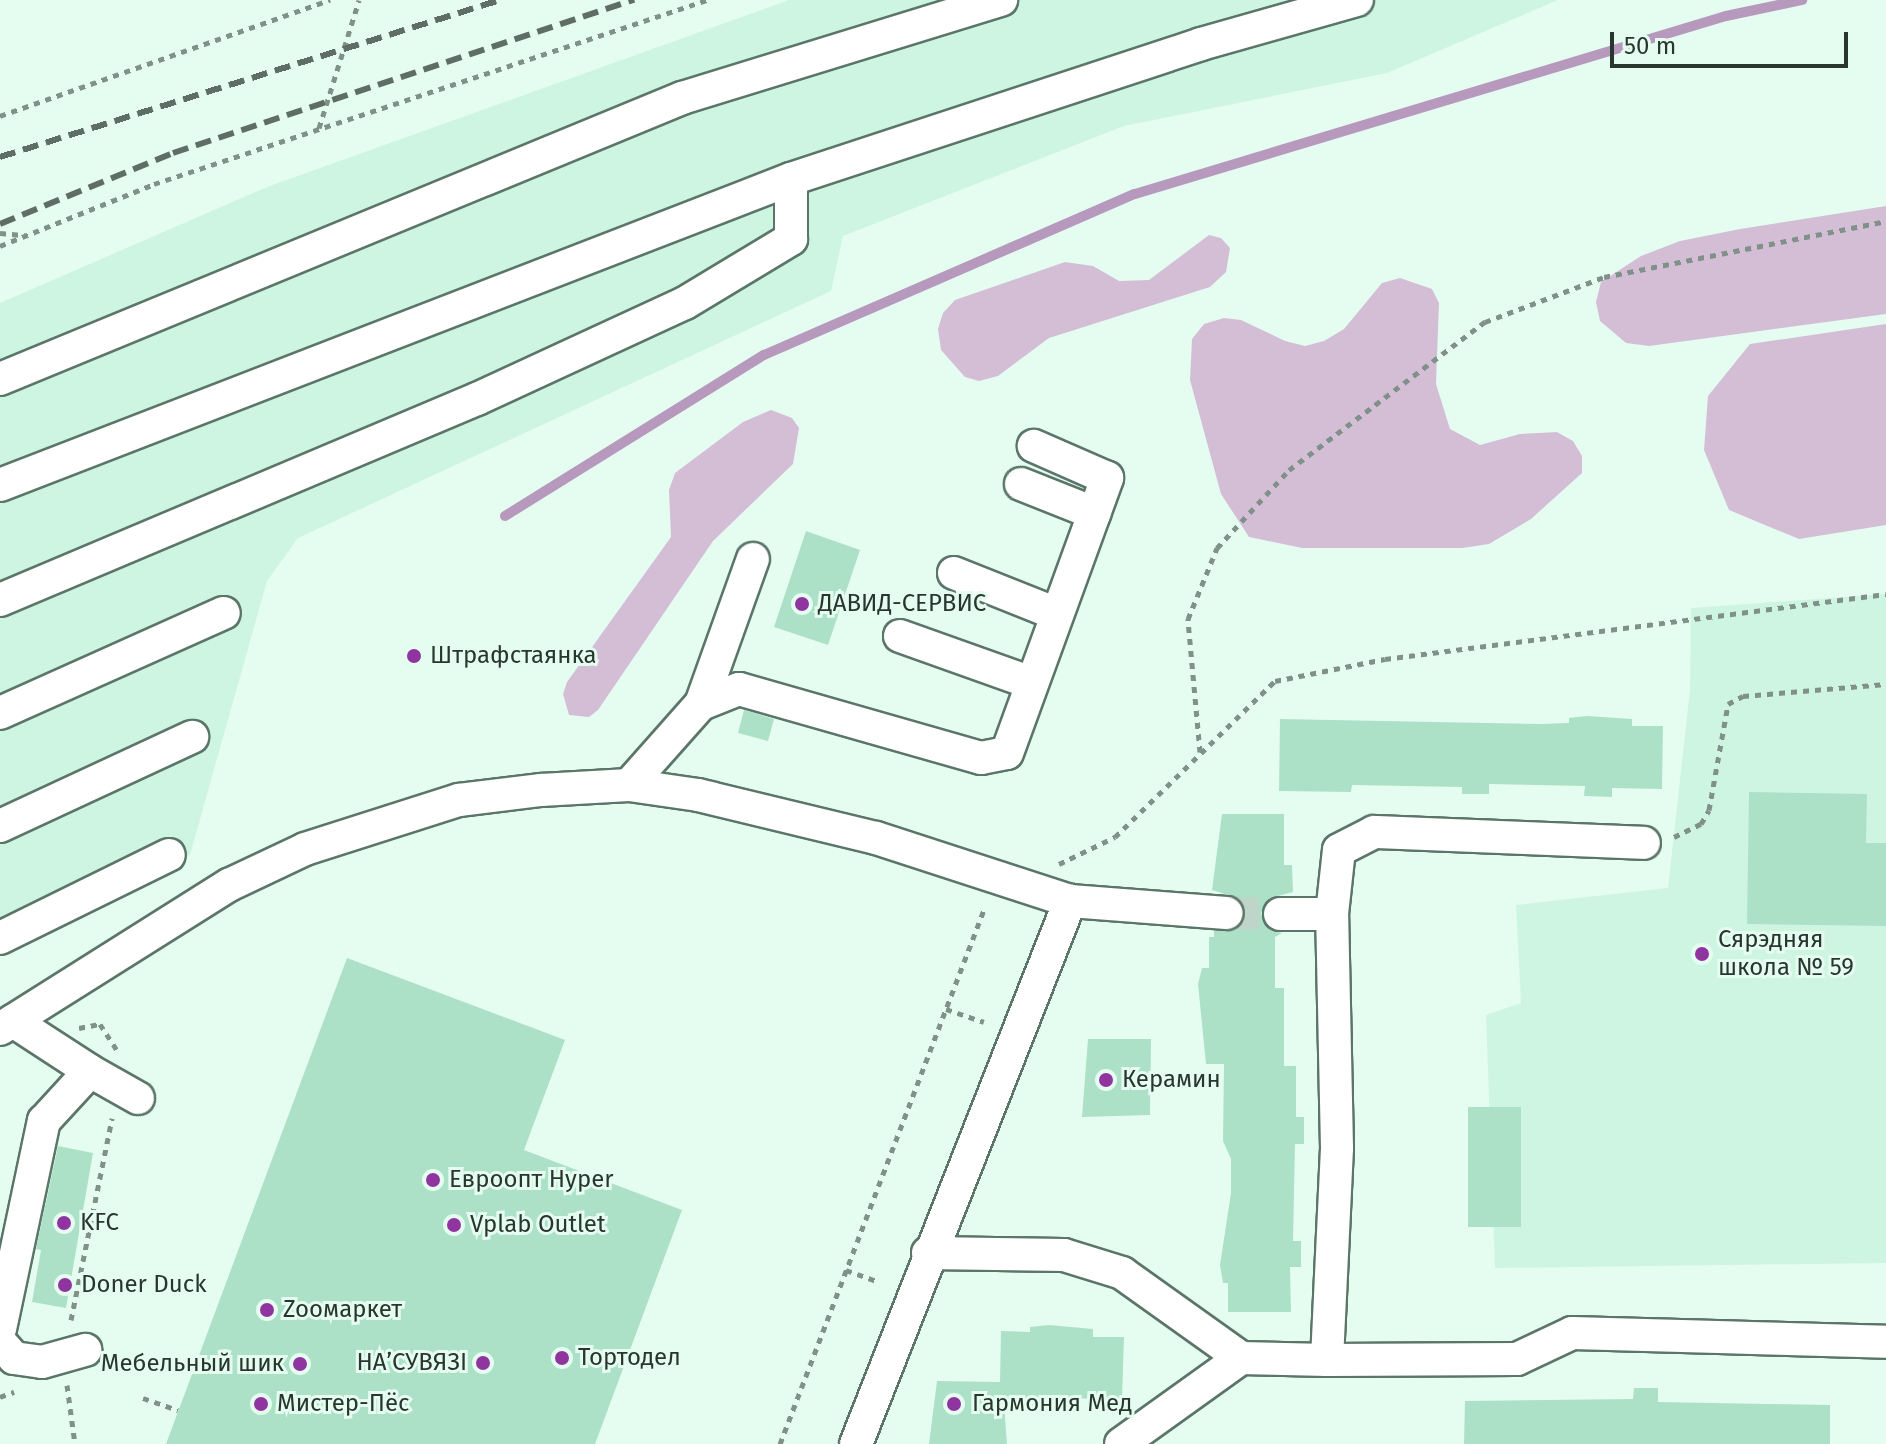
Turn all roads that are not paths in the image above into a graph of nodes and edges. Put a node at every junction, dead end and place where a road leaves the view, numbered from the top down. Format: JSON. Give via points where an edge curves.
{"nodes":[{"id":1,"x":1001,"y":0,"type":"edge"},
{"id":2,"x":1357,"y":0,"type":"edge"},
{"id":3,"x":791,"y":179,"type":"junction"},
{"id":4,"x":0,"y":379,"type":"edge"},
{"id":5,"x":1034,"y":446,"type":"dead end"},
{"id":6,"x":1021,"y":484,"type":"dead end"},
{"id":7,"x":0,"y":485,"type":"edge"},
{"id":8,"x":1094,"y":513,"type":"junction"},
{"id":9,"x":753,"y":559,"type":"dead end"},
{"id":10,"x":954,"y":573,"type":"dead end"},
{"id":11,"x":0,"y":600,"type":"edge"},
{"id":12,"x":224,"y":613,"type":"dead end"},
{"id":13,"x":1057,"y":614,"type":"junction"},
{"id":14,"x":900,"y":636,"type":"dead end"},
{"id":15,"x":1032,"y":683,"type":"junction"},
{"id":16,"x":701,"y":704,"type":"junction"},
{"id":17,"x":0,"y":713,"type":"edge"},
{"id":18,"x":192,"y":737,"type":"dead end"},
{"id":19,"x":629,"y":785,"type":"junction"},
{"id":20,"x":0,"y":826,"type":"edge"},
{"id":21,"x":1644,"y":843,"type":"road end"},
{"id":22,"x":169,"y":855,"type":"dead end"},
{"id":23,"x":1070,"y":901,"type":"junction"},
{"id":24,"x":1227,"y":913,"type":"tunnel mouth"},
{"id":25,"x":1280,"y":914,"type":"tunnel mouth"},
{"id":26,"x":1332,"y":914,"type":"junction"},
{"id":27,"x":0,"y":938,"type":"edge"},
{"id":28,"x":7,"y":1025,"type":"edge"},
{"id":29,"x":90,"y":1071,"type":"junction"},
{"id":30,"x":129,"y":1092,"type":"road end"},
{"id":31,"x":928,"y":1253,"type":"junction"},
{"id":32,"x":0,"y":1329,"type":"edge"},
{"id":33,"x":0,"y":1342,"type":"edge"},
{"id":34,"x":1886,"y":1342,"type":"edge"},
{"id":35,"x":74,"y":1353,"type":"road end"},
{"id":36,"x":1241,"y":1358,"type":"junction"},
{"id":37,"x":1327,"y":1360,"type":"junction"},
{"id":38,"x":856,"y":1444,"type":"edge"},
{"id":39,"x":1121,"y":1444,"type":"edge"}],
"edges":[{"from":1,"to":4,"type":"lane","via":[[682,98]]},
{"from":2,"to":3,"type":"lane","via":[[1201,44]]},
{"from":3,"to":7,"type":"lane"},
{"from":3,"to":11,"type":"lane","via":[[791,239],[685,303],[477,399]]},
{"from":5,"to":8,"type":"lane","via":[[1107,478]]},
{"from":6,"to":8,"type":"lane"},
{"from":8,"to":13,"type":"lane"},
{"from":9,"to":16,"type":"lane"},
{"from":10,"to":13,"type":"lane"},
{"from":12,"to":17,"type":"lane"},
{"from":13,"to":15,"type":"lane"},
{"from":14,"to":15,"type":"lane"},
{"from":15,"to":16,"type":"lane","via":[[1007,753],[981,758],[739,689]]},
{"from":16,"to":19,"type":"lane"},
{"from":18,"to":20,"type":"lane"},
{"from":19,"to":23,"type":"lane","via":[[809,819]]},
{"from":19,"to":28,"type":"lane","via":[[459,800],[305,849],[229,885]]},
{"from":21,"to":26,"type":"lane","via":[[1374,832],[1339,850]]},
{"from":22,"to":27,"type":"lane"},
{"from":23,"to":24,"type":"lane"},
{"from":23,"to":31,"type":"lane"},
{"from":25,"to":26,"type":"lane"},
{"from":26,"to":37,"type":"lane","via":[[1337,1148]]},
{"from":28,"to":29,"type":"lane"},
{"from":29,"to":30,"type":"lane"},
{"from":29,"to":32,"type":"lane","via":[[44,1121]]},
{"from":31,"to":36,"type":"lane","via":[[1064,1255],[1122,1273]]},
{"from":31,"to":38,"type":"lane"},
{"from":33,"to":35,"type":"lane","via":[[14,1358],[42,1362]]},
{"from":34,"to":37,"type":"lane","via":[[1572,1333],[1517,1359]]},
{"from":36,"to":37,"type":"lane"},
{"from":36,"to":39,"type":"lane"}]}
